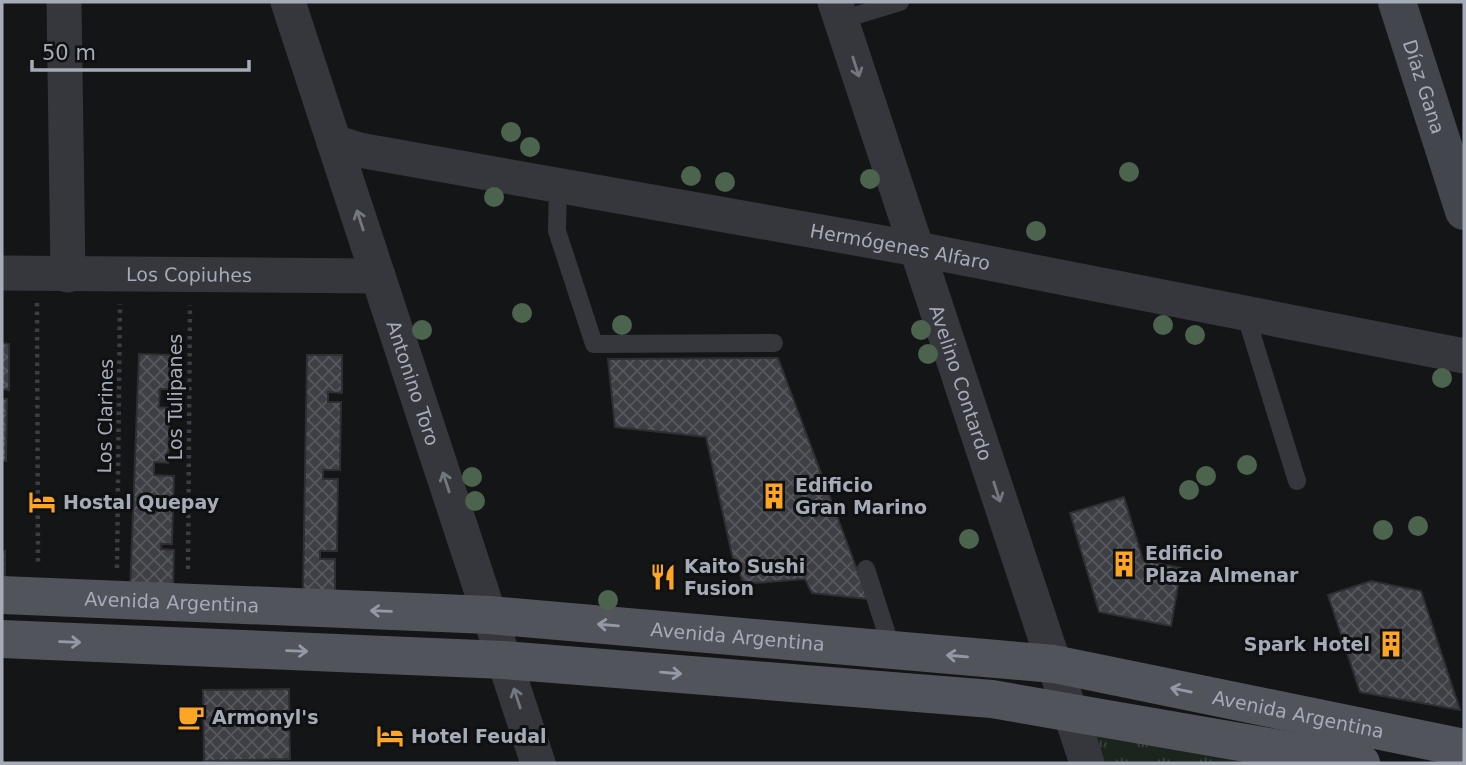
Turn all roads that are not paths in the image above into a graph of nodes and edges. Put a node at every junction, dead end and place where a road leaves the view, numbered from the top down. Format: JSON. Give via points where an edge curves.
{"nodes":[{"id":1,"x":64,"y":2,"type":"edge"},
{"id":2,"x":288,"y":2,"type":"edge"},
{"id":3,"x":900,"y":2,"type":"edge"},
{"id":4,"x":1396,"y":2,"type":"edge"},
{"id":5,"x":838,"y":11,"type":"edge"},
{"id":6,"x":334,"y":142,"type":"junction"},
{"id":7,"x":558,"y":185,"type":"junction"},
{"id":8,"x":1464,"y":211,"type":"edge"},
{"id":9,"x":916,"y":249,"type":"junction"},
{"id":10,"x":2,"y":273,"type":"edge"},
{"id":11,"x":52,"y":274,"type":"junction"},
{"id":12,"x":378,"y":276,"type":"junction"},
{"id":13,"x":1245,"y":313,"type":"junction"},
{"id":14,"x":774,"y":343,"type":"dead end"},
{"id":15,"x":1464,"y":356,"type":"edge"},
{"id":16,"x":1297,"y":481,"type":"dead end"},
{"id":17,"x":866,"y":569,"type":"dead end"},
{"id":18,"x":20,"y":596,"type":"edge"},
{"id":19,"x":489,"y":615,"type":"junction"},
{"id":20,"x":2,"y":639,"type":"edge"},
{"id":21,"x":892,"y":650,"type":"junction"},
{"id":22,"x":504,"y":660,"type":"junction"},
{"id":23,"x":1054,"y":664,"type":"junction"},
{"id":24,"x":1070,"y":711,"type":"junction"},
{"id":25,"x":1464,"y":748,"type":"edge"},
{"id":26,"x":1293,"y":758,"type":"edge"},
{"id":27,"x":538,"y":763,"type":"edge"},
{"id":28,"x":1087,"y":763,"type":"edge"},
{"id":29,"x":1361,"y":763,"type":"edge"}],
"edges":[{"from":1,"to":11,"type":"street"},
{"from":2,"to":6,"type":"street","name":"Antonino Toro"},
{"from":3,"to":5,"type":"lane"},
{"from":4,"to":8,"type":"street","name":"Díaz Gana"},
{"from":5,"to":9,"type":"street","name":"Avelino Contardo","one_way":true},
{"from":6,"to":7,"type":"street","name":"Hermógenes Alfaro"},
{"from":12,"to":6,"type":"street","name":"Antonino Toro","one_way":true},
{"from":7,"to":9,"type":"street","name":"Hermógenes Alfaro"},
{"from":7,"to":14,"type":"lane","via":[[557,231],[594,344]]},
{"from":9,"to":13,"type":"street","name":"Hermógenes Alfaro"},
{"from":9,"to":23,"type":"street","name":"Avelino Contardo","one_way":true},
{"from":10,"to":11,"type":"street","name":"Los Copiuhes"},
{"from":11,"to":12,"type":"street","name":"Los Copiuhes"},
{"from":19,"to":12,"type":"street","name":"Antonino Toro","one_way":true},
{"from":13,"to":15,"type":"street","name":"Hermógenes Alfaro"},
{"from":13,"to":16,"type":"lane"},
{"from":17,"to":21,"type":"lane"},
{"from":19,"to":18,"type":"main road","name":"Avenida Argentina","one_way":true},
{"from":21,"to":19,"type":"main road","name":"Avenida Argentina","one_way":true},
{"from":19,"to":22,"type":"street","name":"Antonino Toro"},
{"from":20,"to":22,"type":"main road","name":"Avenida Argentina","one_way":true},
{"from":23,"to":21,"type":"main road","name":"Avenida Argentina","one_way":true},
{"from":22,"to":24,"type":"main road","name":"Avenida Argentina","one_way":true,"via":[[992,699]]},
{"from":27,"to":22,"type":"street","name":"Antonino Toro","one_way":true},
{"from":23,"to":24,"type":"street","name":"Avelino Contardo"},
{"from":25,"to":23,"type":"main road","name":"Avenida Argentina","one_way":true},
{"from":24,"to":26,"type":"main road","name":"Avenida Argentina"},
{"from":24,"to":28,"type":"street","name":"Avelino Contardo"},
{"from":26,"to":29,"type":"main road","name":"Avenida Argentina"}]}
